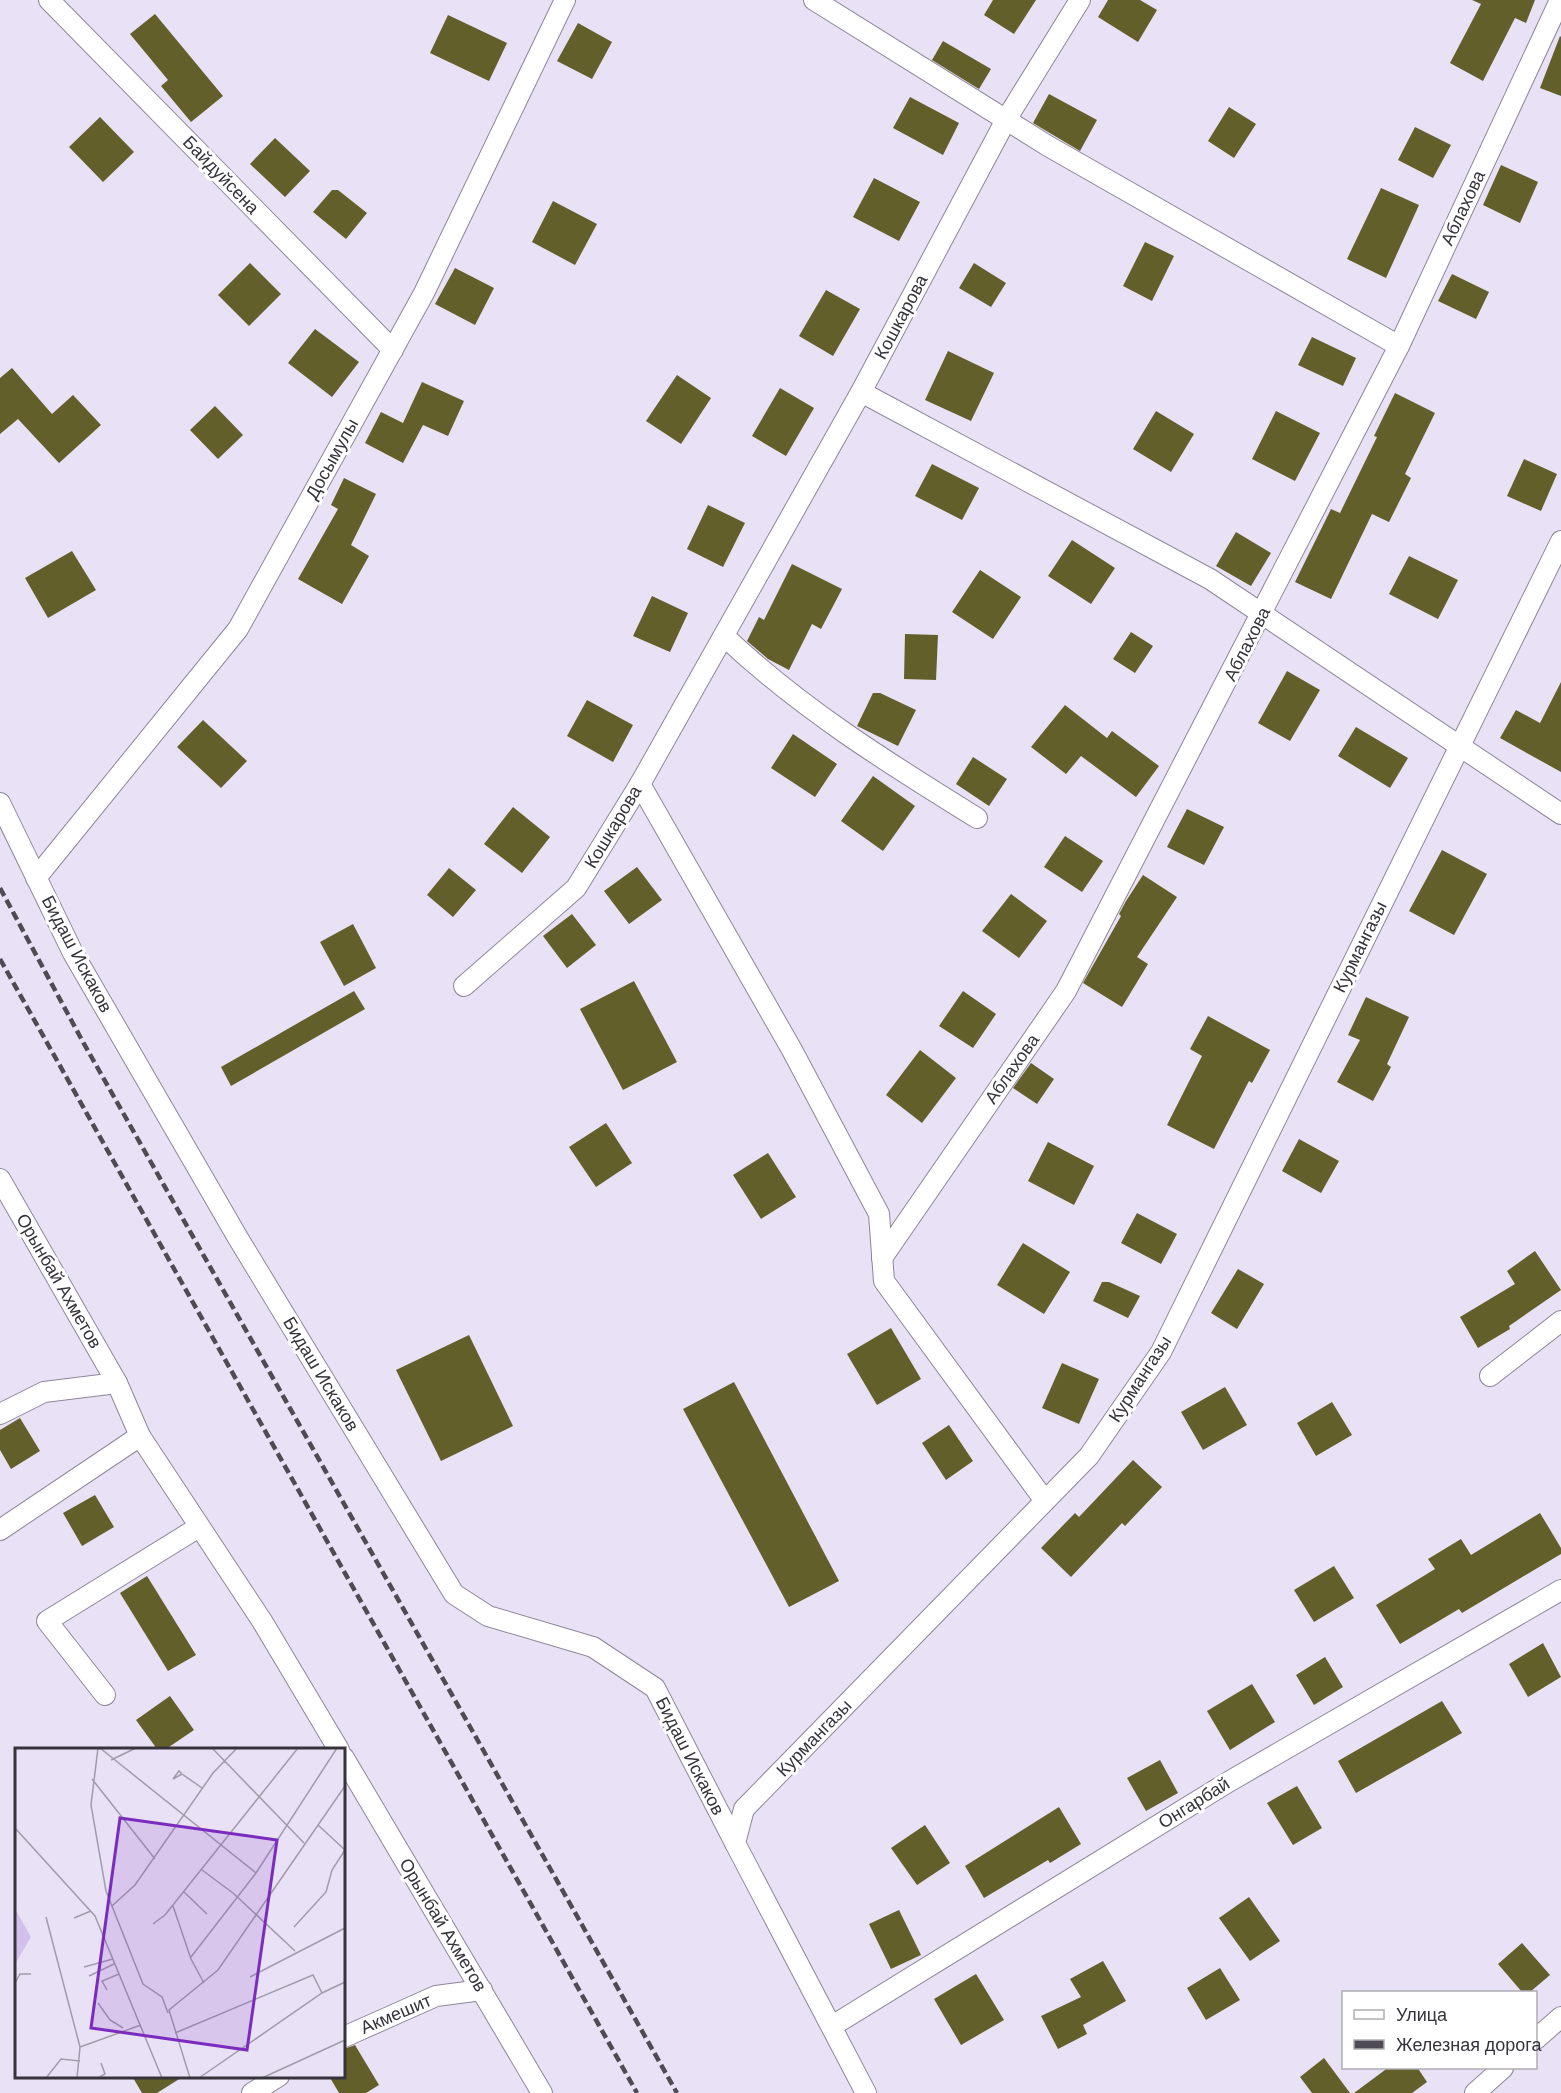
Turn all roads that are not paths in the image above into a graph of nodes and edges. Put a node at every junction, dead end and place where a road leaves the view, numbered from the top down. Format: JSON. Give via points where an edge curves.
{"nodes":[{"id":1,"x":49,"y":0,"type":"edge"},
{"id":2,"x":565,"y":0,"type":"edge"},
{"id":3,"x":814,"y":0,"type":"edge"},
{"id":4,"x":1080,"y":0,"type":"edge"},
{"id":5,"x":1560,"y":0,"type":"edge"},
{"id":6,"x":1007,"y":118,"type":"junction"},
{"id":7,"x":1399,"y":346,"type":"junction"},
{"id":8,"x":393,"y":350,"type":"junction"},
{"id":9,"x":861,"y":392,"type":"junction"},
{"id":10,"x":1561,"y":541,"type":"edge"},
{"id":11,"x":1262,"y":614,"type":"junction"},
{"id":12,"x":723,"y":636,"type":"junction"},
{"id":13,"x":1459,"y":746,"type":"junction"},
{"id":14,"x":640,"y":784,"type":"junction"},
{"id":15,"x":0,"y":802,"type":"edge"},
{"id":16,"x":1561,"y":814,"type":"edge"},
{"id":17,"x":978,"y":818,"type":"dead end"},
{"id":18,"x":36,"y":878,"type":"junction"},
{"id":19,"x":464,"y":986,"type":"dead end"},
{"id":20,"x":0,"y":1179,"type":"edge"},
{"id":21,"x":882,"y":1258,"type":"junction"},
{"id":22,"x":1561,"y":1321,"type":"edge"},
{"id":23,"x":1490,"y":1376,"type":"dead end"},
{"id":24,"x":117,"y":1383,"type":"junction"},
{"id":25,"x":0,"y":1414,"type":"edge"},
{"id":26,"x":140,"y":1436,"type":"junction"},
{"id":27,"x":1045,"y":1501,"type":"junction"},
{"id":28,"x":199,"y":1527,"type":"junction"},
{"id":29,"x":0,"y":1530,"type":"edge"},
{"id":30,"x":1561,"y":1590,"type":"edge"},
{"id":31,"x":105,"y":1695,"type":"dead end"},
{"id":32,"x":338,"y":1748,"type":"edge"},
{"id":33,"x":345,"y":1760,"type":"edge"},
{"id":34,"x":735,"y":1843,"type":"junction"},
{"id":35,"x":482,"y":1990,"type":"junction"},
{"id":36,"x":1561,"y":2017,"type":"edge"},
{"id":37,"x":832,"y":2026,"type":"junction"},
{"id":38,"x":345,"y":2036,"type":"edge"},
{"id":39,"x":1537,"y":2038,"type":"edge"},
{"id":40,"x":1501,"y":2069,"type":"edge"},
{"id":41,"x":276,"y":2078,"type":"edge"},
{"id":42,"x":534,"y":2091,"type":"edge"},
{"id":43,"x":252,"y":2093,"type":"edge"},
{"id":44,"x":866,"y":2093,"type":"edge"},
{"id":45,"x":1475,"y":2093,"type":"edge"}],
"edges":[{"from":1,"to":8,"type":"street","name":"Байдуйсена"},
{"from":2,"to":8,"type":"street","name":"Досымулы"},
{"from":3,"to":6,"type":"street"},
{"from":4,"to":6,"type":"street","name":"Кошкарова"},
{"from":5,"to":7,"type":"street","name":"Аблахова"},
{"from":6,"to":7,"type":"street","via":[[1048,146]]},
{"from":6,"to":9,"type":"street","name":"Кошкарова"},
{"from":7,"to":11,"type":"street","name":"Аблахова"},
{"from":8,"to":18,"type":"street","name":"Досымулы","via":[[238,629]]},
{"from":9,"to":11,"type":"street","via":[[1210,579]]},
{"from":9,"to":12,"type":"street","name":"Кошкарова"},
{"from":10,"to":13,"type":"street","name":"Курмангазы"},
{"from":11,"to":13,"type":"street"},
{"from":11,"to":21,"type":"street","name":"Аблахова","via":[[1066,991]]},
{"from":12,"to":14,"type":"street","name":"Кошкарова"},
{"from":12,"to":17,"type":"street","via":[[764,674],[873,754]]},
{"from":13,"to":16,"type":"street"},
{"from":13,"to":27,"type":"street","name":"Курмангазы","via":[[1161,1352],[1089,1456]]},
{"from":14,"to":19,"type":"street","name":"Кошкарова","via":[[576,888]]},
{"from":14,"to":21,"type":"street","via":[[792,1050],[879,1214]]},
{"from":15,"to":18,"type":"street","name":"Бидаш Искаков"},
{"from":18,"to":34,"type":"street","name":"Бидаш Искаков","via":[[73,953],[237,1238],[454,1594],[488,1616],[593,1647],[656,1688]]},
{"from":20,"to":24,"type":"street","name":"Орынбай Ахметов"},
{"from":21,"to":27,"type":"street","via":[[884,1281]]},
{"from":22,"to":23,"type":"street"},
{"from":24,"to":25,"type":"street","via":[[44,1392]]},
{"from":24,"to":26,"type":"street","name":"Орынбай Ахметов"},
{"from":26,"to":28,"type":"street","name":"Орынбай Ахметов"},
{"from":26,"to":29,"type":"street"},
{"from":27,"to":34,"type":"street","name":"Курмангазы","via":[[744,1809]]},
{"from":28,"to":31,"type":"street","via":[[47,1621]]},
{"from":28,"to":32,"type":"street","name":"Орынбай Ахметов","via":[[262,1621]]},
{"from":30,"to":37,"type":"street","name":"Онгарбай","via":[[1230,1781]]},
{"from":33,"to":35,"type":"street","name":"Орынбай Ахметов"},
{"from":34,"to":37,"type":"street"},
{"from":35,"to":38,"type":"street","name":"Акмешит","via":[[436,1996]]},
{"from":35,"to":42,"type":"street","name":"Орынбай Ахметов"},
{"from":36,"to":39,"type":"street"},
{"from":37,"to":44,"type":"street"},
{"from":40,"to":45,"type":"street"},
{"from":41,"to":43,"type":"street"}]}
